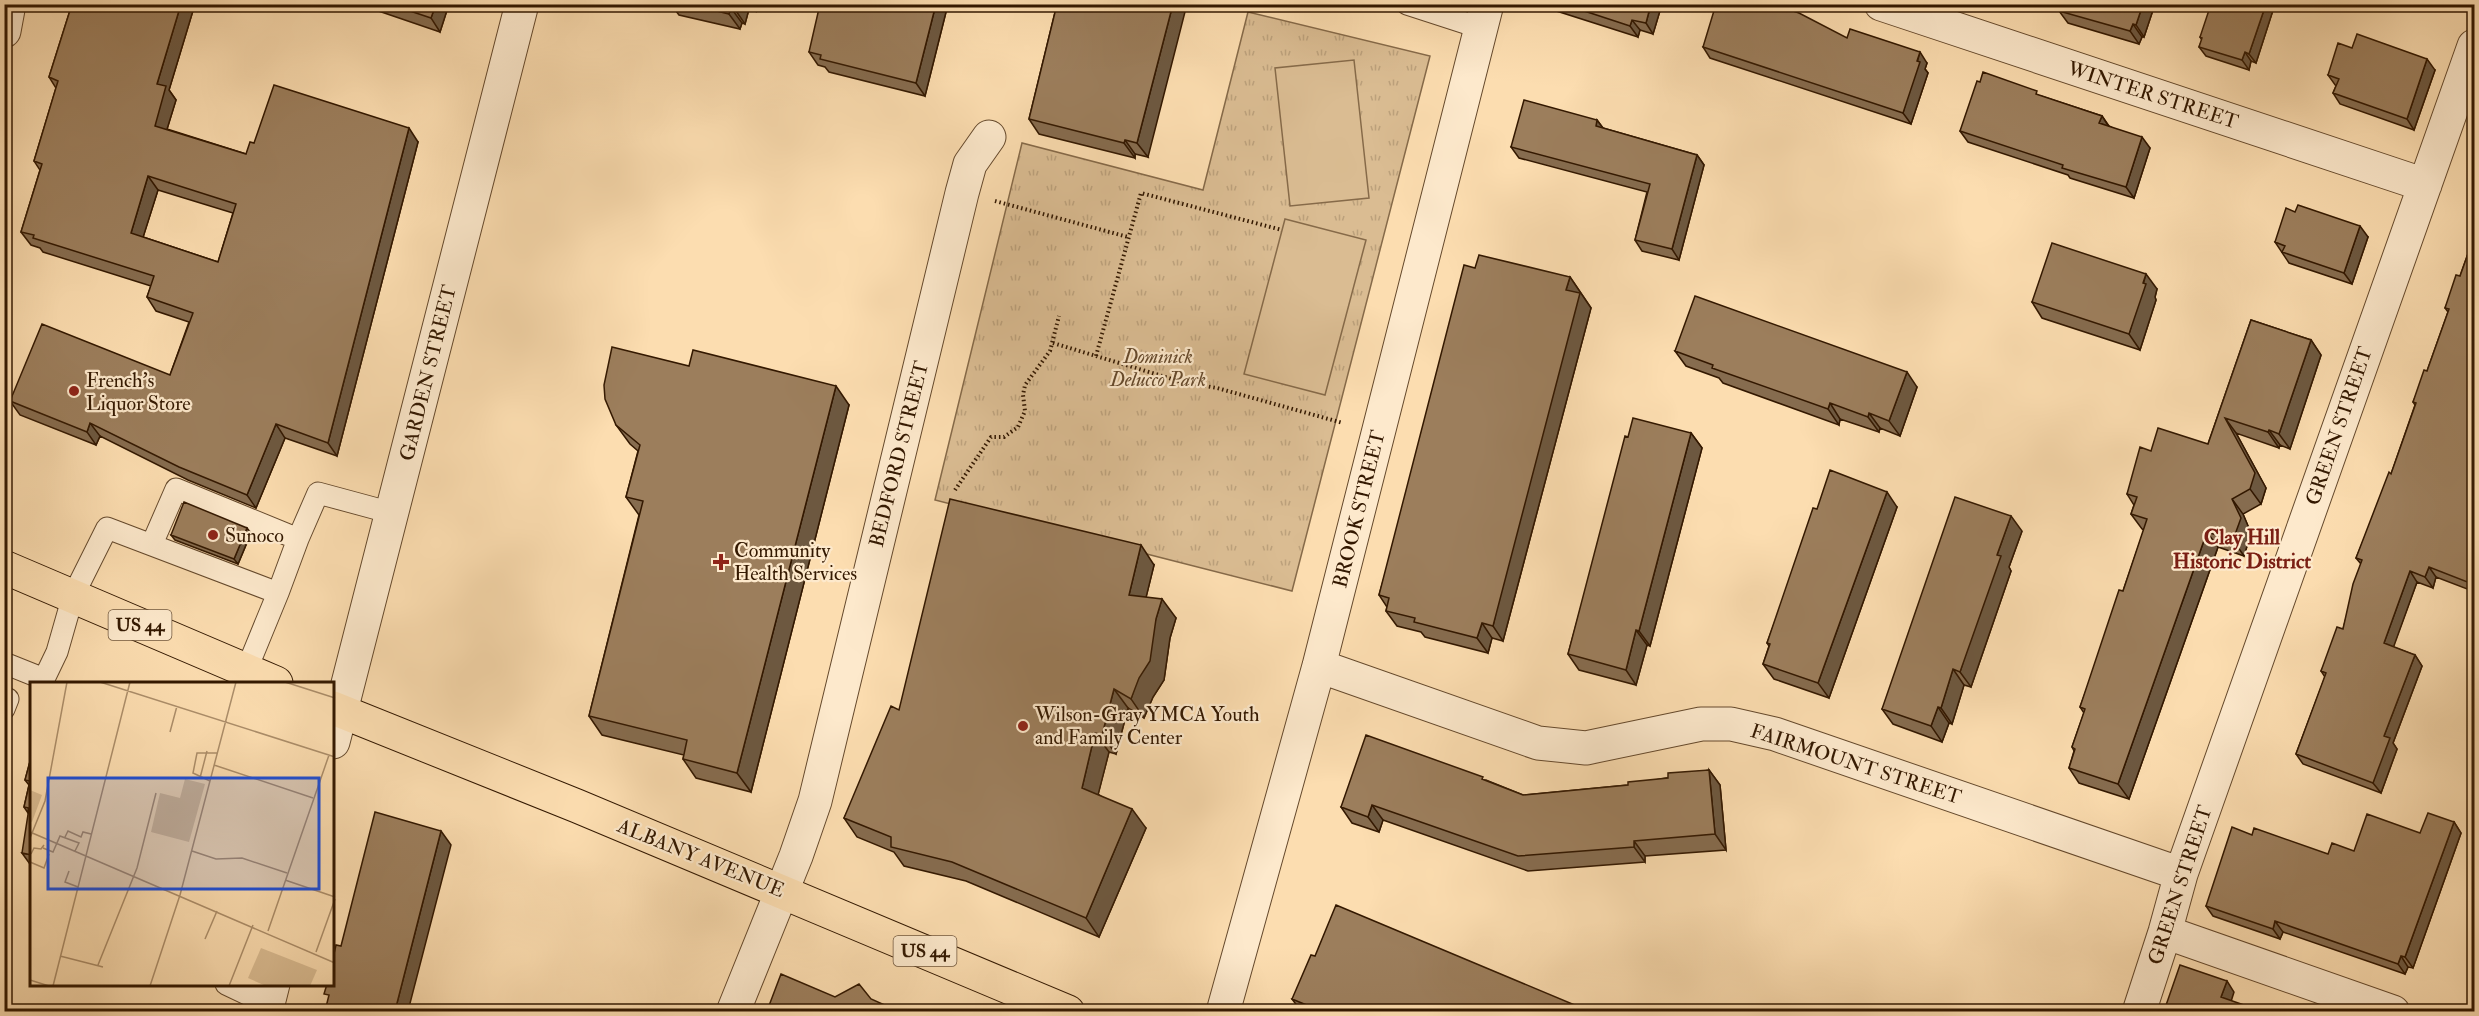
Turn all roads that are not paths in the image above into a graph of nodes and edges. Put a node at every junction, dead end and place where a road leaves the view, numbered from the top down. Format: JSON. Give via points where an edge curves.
{"nodes":[{"id":1,"x":9,"y":4,"type":"edge"},
{"id":2,"x":522,"y":4,"type":"edge"},
{"id":3,"x":1407,"y":4,"type":"edge"},
{"id":4,"x":1881,"y":4,"type":"edge"},
{"id":5,"x":1484,"y":16,"type":"edge"},
{"id":6,"x":4,"y":31,"type":"edge"},
{"id":7,"x":2475,"y":46,"type":"edge"},
{"id":8,"x":988,"y":137,"type":"dead end"},
{"id":9,"x":2425,"y":184,"type":"junction"},
{"id":10,"x":392,"y":513,"type":"junction"},
{"id":11,"x":298,"y":539,"type":"junction"},
{"id":12,"x":152,"y":544,"type":"junction"},
{"id":13,"x":4,"y":567,"type":"edge"},
{"id":14,"x":278,"y":592,"type":"junction"},
{"id":15,"x":73,"y":596,"type":"junction"},
{"id":16,"x":4,"y":663,"type":"edge"},
{"id":17,"x":1319,"y":666,"type":"junction"},
{"id":18,"x":261,"y":677,"type":"edge"},
{"id":19,"x":337,"y":710,"type":"edge"},
{"id":20,"x":334,"y":734,"type":"edge"},
{"id":21,"x":2181,"y":874,"type":"junction"},
{"id":22,"x":782,"y":891,"type":"junction"},
{"id":23,"x":2165,"y":932,"type":"junction"},
{"id":24,"x":231,"y":986,"type":"edge"},
{"id":25,"x":269,"y":1000,"type":"edge"},
{"id":26,"x":733,"y":1011,"type":"edge"},
{"id":27,"x":1068,"y":1011,"type":"edge"},
{"id":28,"x":1223,"y":1011,"type":"edge"},
{"id":29,"x":2139,"y":1011,"type":"edge"},
{"id":30,"x":2393,"y":1011,"type":"edge"}],
"edges":[{"from":1,"to":6,"type":"street"},
{"from":2,"to":10,"type":"street","name":"GARDEN STREET"},
{"from":3,"to":5,"type":"lane"},
{"from":4,"to":9,"type":"street","name":"WINTER STREET"},
{"from":5,"to":17,"type":"street","name":"BROOK STREET"},
{"from":7,"to":9,"type":"street","name":"GREEN STREET"},
{"from":8,"to":22,"type":"street","name":"BEDFORD STREET","via":[[970,164],[962,193],[820,780]]},
{"from":9,"to":21,"type":"street","name":"GREEN STREET"},
{"from":10,"to":11,"type":"lane","via":[[318,493]]},
{"from":10,"to":19,"type":"street","name":"GARDEN STREET"},
{"from":11,"to":12,"type":"lane","via":[[176,489]]},
{"from":11,"to":14,"type":"lane"},
{"from":12,"to":14,"type":"lane"},
{"from":12,"to":15,"type":"lane","via":[[107,528]]},
{"from":13,"to":15,"type":"highway","number":"US 44"},
{"from":14,"to":18,"type":"lane"},
{"from":15,"to":16,"type":"lane","via":[[57,652],[44,679]]},
{"from":15,"to":18,"type":"highway","number":"US 44"},
{"from":17,"to":21,"type":"street","name":"FAIRMOUNT STREET","via":[[1538,743],[1586,748],[1701,724],[1731,724],[1775,734]]},
{"from":17,"to":28,"type":"street","name":"BROOK STREET"},
{"from":19,"to":20,"type":"street","name":"GARDEN STREET"},
{"from":19,"to":22,"type":"highway","name":"ALBANY AVENUE","number":"US 44"},
{"from":21,"to":23,"type":"street","name":"GREEN STREET"},
{"from":22,"to":26,"type":"street","name":"BEDFORD STREET"},
{"from":22,"to":27,"type":"highway","name":"ALBANY AVENUE","number":"US 44"},
{"from":23,"to":29,"type":"street","name":"GREEN STREET"},
{"from":23,"to":30,"type":"street"},
{"from":24,"to":25,"type":"lane"}]}
